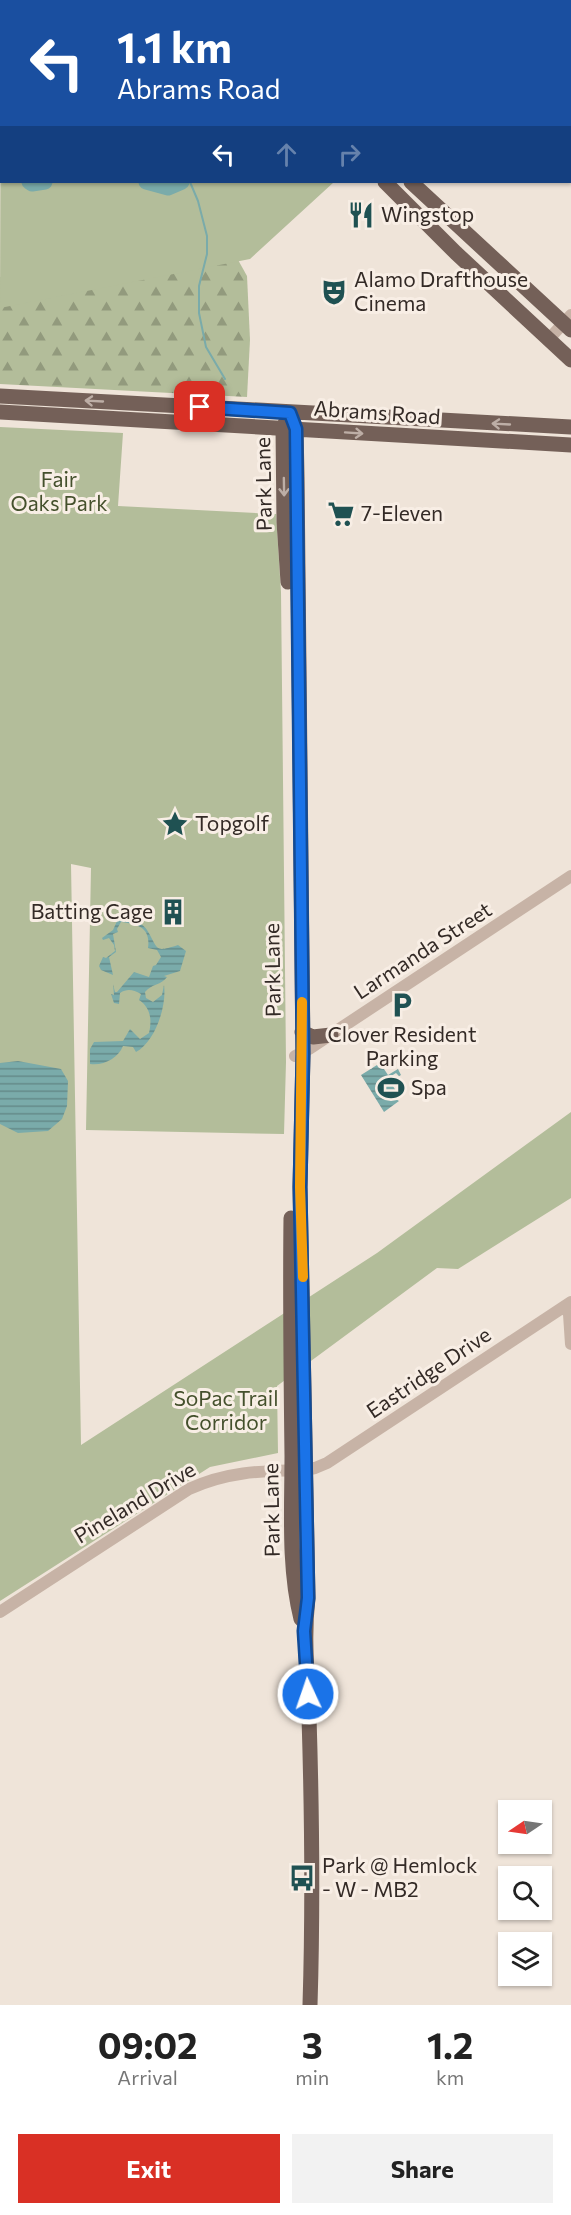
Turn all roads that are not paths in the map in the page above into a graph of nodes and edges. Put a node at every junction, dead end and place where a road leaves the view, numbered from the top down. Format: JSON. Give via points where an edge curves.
{"nodes":[{"id":1,"x":386,"y":183,"type":"edge"},
{"id":2,"x":412,"y":183,"type":"edge"},
{"id":3,"x":471,"y":238,"type":"junction"},
{"id":4,"x":456,"y":253,"type":"junction"},
{"id":5,"x":569,"y":323,"type":"edge"},
{"id":6,"x":548,"y":340,"type":"junction"},
{"id":7,"x":571,"y":360,"type":"edge"},
{"id":8,"x":0,"y":396,"type":"edge"},
{"id":9,"x":0,"y":412,"type":"edge"},
{"id":10,"x":290,"y":413,"type":"junction"},
{"id":11,"x":467,"y":422,"type":"junction"},
{"id":12,"x":571,"y":428,"type":"edge"},
{"id":13,"x":289,"y":429,"type":"junction"},
{"id":14,"x":467,"y":440,"type":"junction"},
{"id":15,"x":571,"y":445,"type":"edge"},
{"id":16,"x":571,"y":876,"type":"edge"},
{"id":17,"x":302,"y":1032,"type":"junction"},
{"id":18,"x":331,"y":1035,"type":"junction"},
{"id":19,"x":299,"y":1055,"type":"junction"},
{"id":20,"x":568,"y":1304,"type":"edge"},
{"id":21,"x":571,"y":1344,"type":"edge"},
{"id":22,"x":298,"y":1470,"type":"junction"},
{"id":23,"x":0,"y":1612,"type":"edge"},
{"id":24,"x":310,"y":2005,"type":"edge"}],
"edges":[{"from":1,"to":4,"type":"main road"},
{"from":2,"to":3,"type":"main road"},
{"from":3,"to":4,"type":"main road"},
{"from":3,"to":5,"type":"main road"},
{"from":4,"to":6,"type":"main road"},
{"from":5,"to":6,"type":"street"},
{"from":6,"to":7,"type":"main road"},
{"from":10,"to":8,"type":"main road","name":"Abrams Road","one_way":true},
{"from":9,"to":13,"type":"main road","name":"Abrams Road"},
{"from":10,"to":11,"type":"main road","name":"Abrams Road"},
{"from":10,"to":13,"type":"main road","name":"Park Lane"},
{"from":12,"to":11,"type":"main road","name":"Abrams Road","one_way":true},
{"from":11,"to":14,"type":"main road"},
{"from":13,"to":14,"type":"main road","name":"Abrams Road","one_way":true},
{"from":13,"to":17,"type":"main road","name":"Park Lane"},
{"from":13,"to":19,"type":"main road","name":"Park Lane","one_way":true,"via":[[284,522],[290,621]]},
{"from":14,"to":15,"type":"main road","name":"Abrams Road"},
{"from":16,"to":18,"type":"street","name":"Larmanda Street"},
{"from":17,"to":18,"type":"main road","via":[[313,1037]]},
{"from":17,"to":19,"type":"main road","name":"Park Lane"},
{"from":18,"to":19,"type":"street","name":"Larmanda Street"},
{"from":19,"to":22,"type":"main road","name":"Park Lane"},
{"from":20,"to":21,"type":"street"},
{"from":20,"to":22,"type":"street","name":"Eastridge Drive","via":[[338,1456],[315,1468]]},
{"from":22,"to":23,"type":"street","name":"Pineland Drive","via":[[219,1476],[189,1489]]},
{"from":22,"to":24,"type":"main road","name":"Park Lane","via":[[297,1600],[304,1631],[309,1715]]}]}
